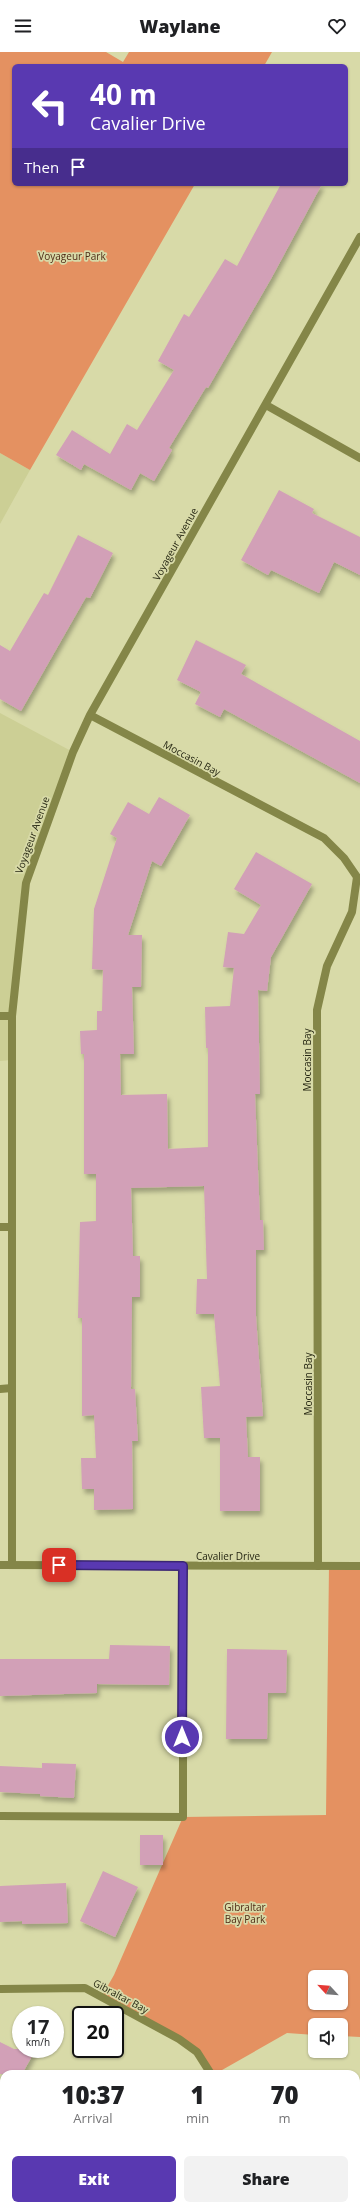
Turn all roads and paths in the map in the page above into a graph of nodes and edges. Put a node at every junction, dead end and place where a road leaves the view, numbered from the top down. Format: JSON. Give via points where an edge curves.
{"nodes":[{"id":1,"x":360,"y":237,"type":"edge"},
{"id":2,"x":266,"y":405,"type":"junction"},
{"id":3,"x":360,"y":458,"type":"edge"},
{"id":4,"x":90,"y":715,"type":"junction"},
{"id":5,"x":0,"y":1016,"type":"edge"},
{"id":6,"x":12,"y":1016,"type":"junction"},
{"id":7,"x":0,"y":1227,"type":"edge"},
{"id":8,"x":12,"y":1227,"type":"junction"},
{"id":9,"x":12,"y":1388,"type":"junction"},
{"id":10,"x":0,"y":1389,"type":"edge"},
{"id":11,"x":0,"y":1565,"type":"edge"},
{"id":12,"x":12,"y":1565,"type":"junction"},
{"id":13,"x":183,"y":1566,"type":"junction"},
{"id":14,"x":318,"y":1566,"type":"junction"},
{"id":15,"x":360,"y":1566,"type":"edge"},
{"id":16,"x":0,"y":1816,"type":"edge"},
{"id":17,"x":0,"y":1989,"type":"edge"},
{"id":18,"x":208,"y":2070,"type":"edge"}],
"edges":[{"from":1,"to":2,"type":"street","name":"Voyageur Avenue"},
{"from":2,"to":3,"type":"street"},
{"from":2,"to":4,"type":"street","name":"Voyageur Avenue"},
{"from":4,"to":6,"type":"street","name":"Voyageur Avenue","via":[[72,752],[26,883]]},
{"from":4,"to":14,"type":"street","name":"Moccasin Bay","via":[[324,838],[344,858],[357,877],[352,912],[327,966],[317,1010]]},
{"from":5,"to":6,"type":"street"},
{"from":6,"to":8,"type":"street","name":"Voyageur Avenue"},
{"from":7,"to":8,"type":"street"},
{"from":8,"to":9,"type":"street","name":"Voyageur Avenue"},
{"from":9,"to":10,"type":"street"},
{"from":9,"to":12,"type":"street","name":"Voyageur Avenue"},
{"from":11,"to":12,"type":"street","name":"Cavalier Drive"},
{"from":12,"to":13,"type":"street","name":"Cavalier Drive"},
{"from":13,"to":14,"type":"street","name":"Cavalier Drive"},
{"from":13,"to":16,"type":"street","via":[[183,1816]]},
{"from":14,"to":15,"type":"street","name":"Cavalier Drive"},
{"from":17,"to":18,"type":"street","name":"Gibraltar Bay","via":[[85,1988],[179,2039],[197,2052]]}]}
